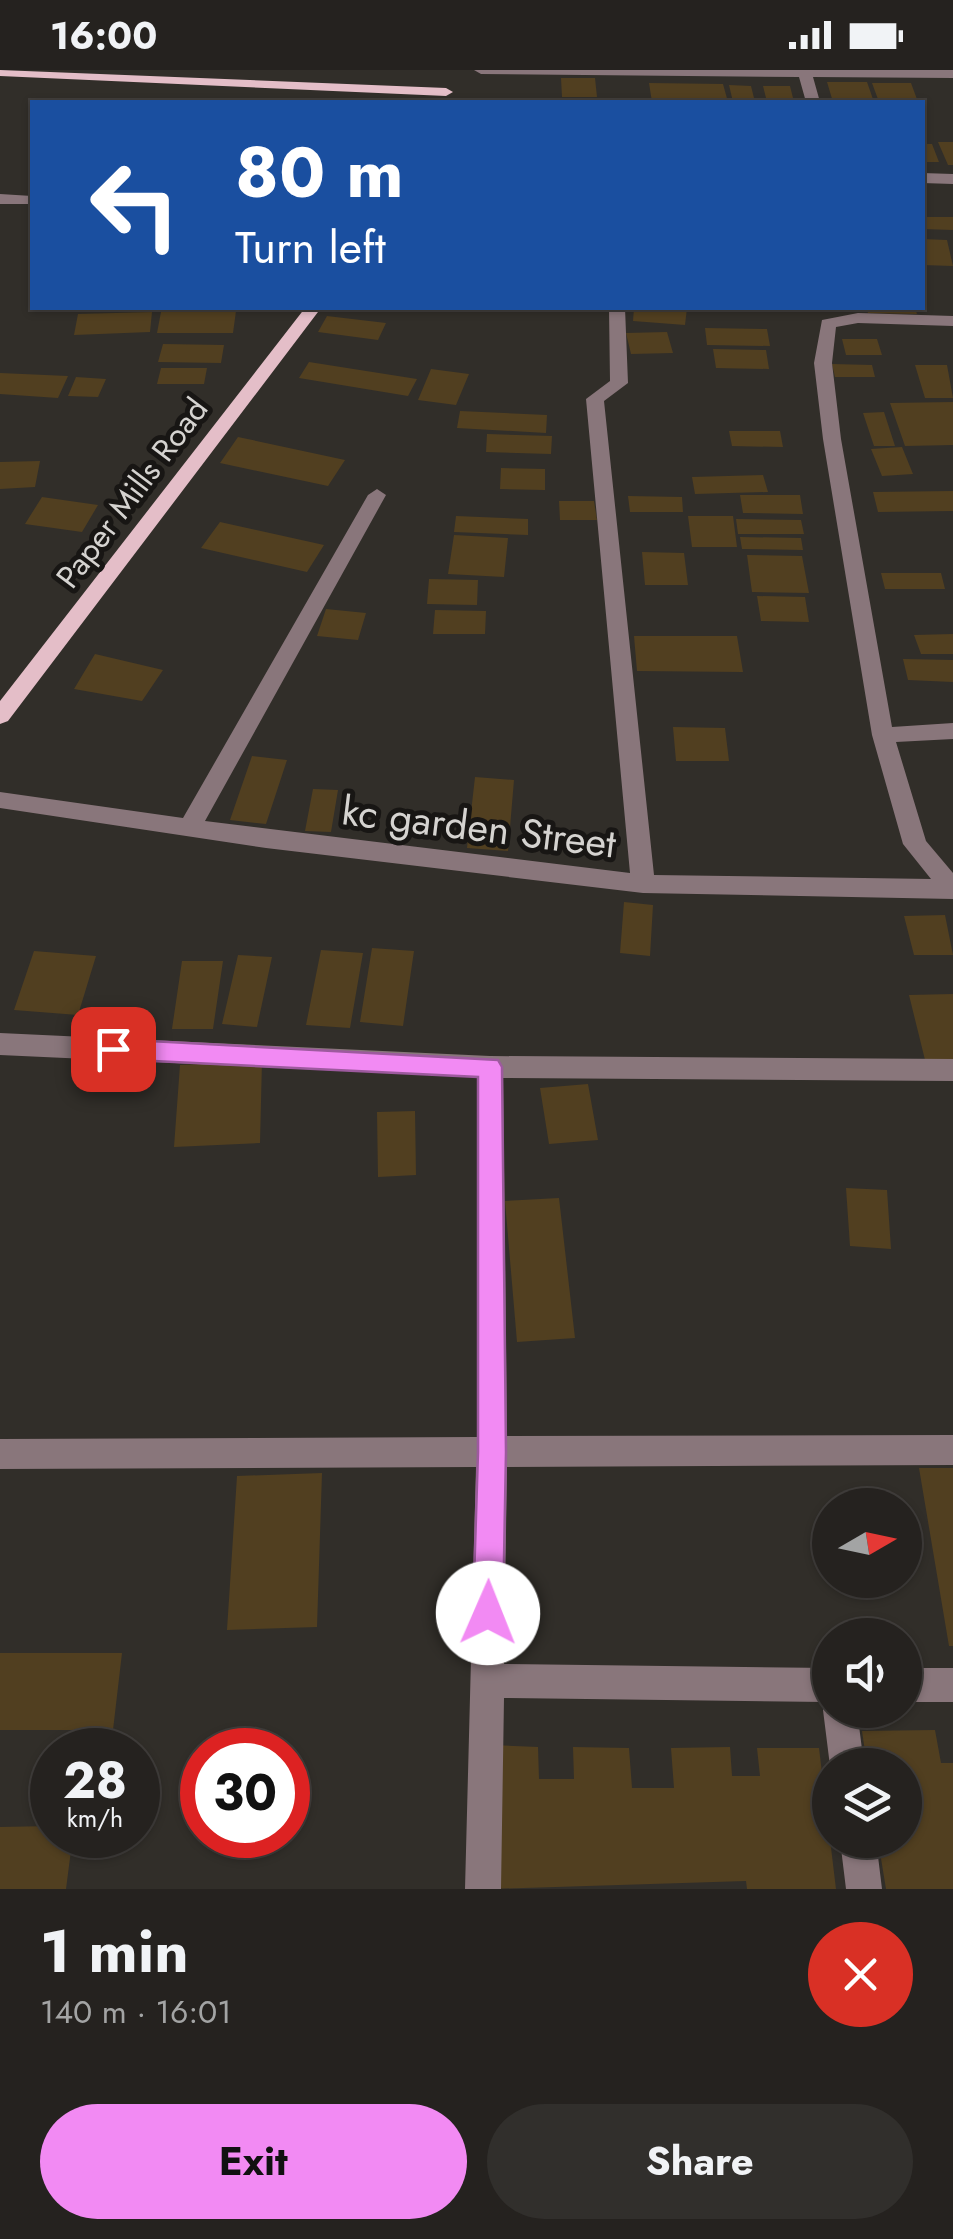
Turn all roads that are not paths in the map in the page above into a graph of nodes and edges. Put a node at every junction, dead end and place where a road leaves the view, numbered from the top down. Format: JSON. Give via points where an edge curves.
{"nodes":[{"id":1,"x":481,"y":70,"type":"edge"},
{"id":2,"x":806,"y":73,"type":"junction"},
{"id":3,"x":113,"y":74,"type":"edge"},
{"id":4,"x":953,"y":74,"type":"edge"},
{"id":5,"x":1,"y":77,"type":"edge"},
{"id":6,"x":446,"y":92,"type":"edge"},
{"id":7,"x":294,"y":100,"type":"edge"},
{"id":8,"x":813,"y":100,"type":"edge"},
{"id":9,"x":925,"y":178,"type":"edge"},
{"id":10,"x":953,"y":179,"type":"edge"},
{"id":11,"x":0,"y":199,"type":"edge"},
{"id":12,"x":30,"y":200,"type":"edge"},
{"id":13,"x":311,"y":310,"type":"edge"},
{"id":14,"x":617,"y":310,"type":"edge"},
{"id":15,"x":857,"y":313,"type":"edge"},
{"id":16,"x":953,"y":321,"type":"edge"},
{"id":17,"x":377,"y":495,"type":"dead end"},
{"id":18,"x":0,"y":716,"type":"edge"},
{"id":19,"x":953,"y":731,"type":"edge"},
{"id":20,"x":884,"y":735,"type":"junction"},
{"id":21,"x":0,"y":800,"type":"edge"},
{"id":22,"x":190,"y":827,"type":"junction"},
{"id":23,"x":644,"y":884,"type":"junction"},
{"id":24,"x":953,"y":889,"type":"edge"},
{"id":25,"x":0,"y":1044,"type":"edge"},
{"id":26,"x":490,"y":1067,"type":"junction"},
{"id":27,"x":953,"y":1070,"type":"edge"},
{"id":28,"x":953,"y":1450,"type":"edge"},
{"id":29,"x":492,"y":1452,"type":"junction"},
{"id":30,"x":0,"y":1454,"type":"edge"},
{"id":31,"x":487,"y":1681,"type":"junction"},
{"id":32,"x":812,"y":1684,"type":"edge"},
{"id":33,"x":922,"y":1685,"type":"edge"},
{"id":34,"x":953,"y":1686,"type":"edge"},
{"id":35,"x":860,"y":1858,"type":"edge"},
{"id":36,"x":482,"y":1889,"type":"edge"},
{"id":37,"x":864,"y":1889,"type":"edge"}],
"edges":[{"from":1,"to":2,"type":"street"},
{"from":2,"to":4,"type":"street"},
{"from":2,"to":8,"type":"street"},
{"from":3,"to":5,"type":"main road"},
{"from":3,"to":6,"type":"main road"},
{"from":5,"to":7,"type":"main road"},
{"from":9,"to":10,"type":"street"},
{"from":11,"to":12,"type":"street"},
{"from":13,"to":18,"type":"main road","name":"Paper Mills Road"},
{"from":14,"to":23,"type":"street","via":[[619,383],[595,399]]},
{"from":15,"to":16,"type":"street"},
{"from":15,"to":20,"type":"street","via":[[828,324],[823,363]]},
{"from":17,"to":22,"type":"street"},
{"from":19,"to":20,"type":"street"},
{"from":20,"to":24,"type":"street","via":[[915,844]]},
{"from":21,"to":22,"type":"street","name":"kc garden Street"},
{"from":22,"to":23,"type":"street","name":"kc garden Street"},
{"from":23,"to":24,"type":"street","name":"kc garden Street"},
{"from":25,"to":26,"type":"street"},
{"from":26,"to":27,"type":"street"},
{"from":26,"to":29,"type":"street"},
{"from":28,"to":29,"type":"street"},
{"from":29,"to":30,"type":"street"},
{"from":29,"to":31,"type":"street"},
{"from":31,"to":32,"type":"street"},
{"from":31,"to":36,"type":"street"},
{"from":33,"to":34,"type":"street"},
{"from":35,"to":37,"type":"street"}]}
